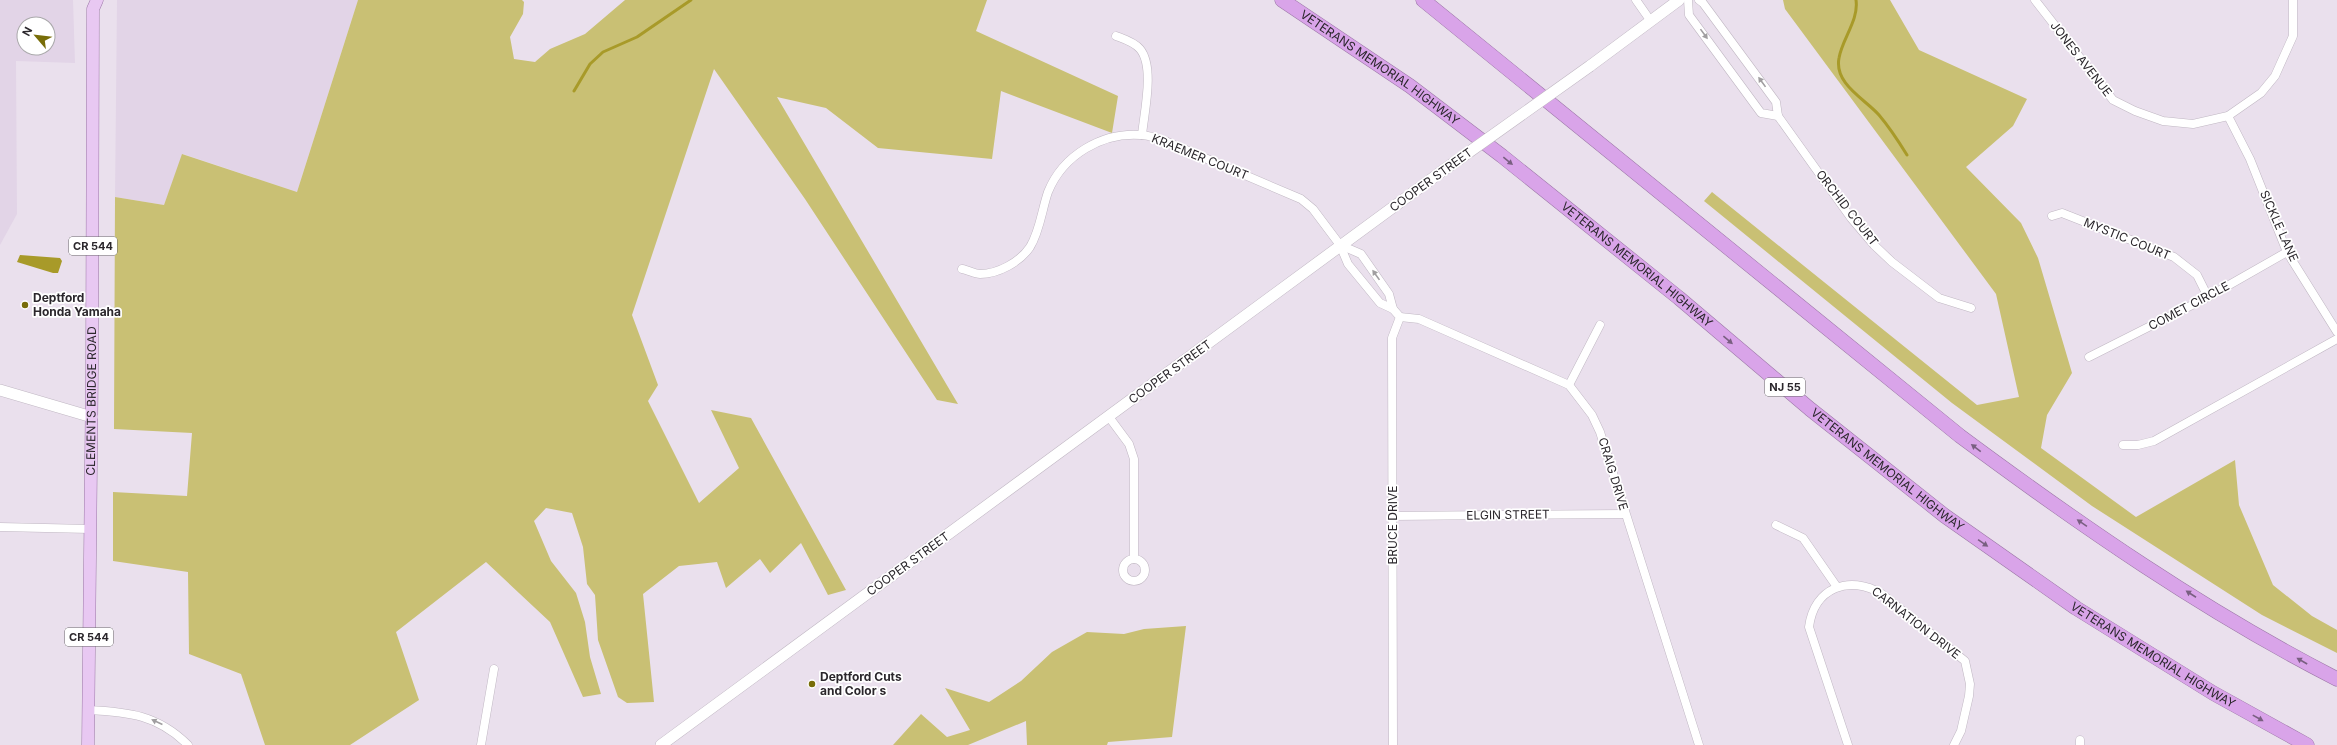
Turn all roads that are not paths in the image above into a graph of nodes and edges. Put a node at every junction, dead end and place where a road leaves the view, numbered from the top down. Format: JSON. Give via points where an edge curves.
{"nodes":[{"id":1,"x":1282,"y":0,"type":"edge"},
{"id":2,"x":1423,"y":0,"type":"edge"},
{"id":3,"x":1636,"y":0,"type":"edge"},
{"id":4,"x":1679,"y":0,"type":"edge"},
{"id":5,"x":1688,"y":0,"type":"edge"},
{"id":6,"x":1699,"y":0,"type":"edge"},
{"id":7,"x":2035,"y":0,"type":"edge"},
{"id":8,"x":2293,"y":0,"type":"edge"},
{"id":9,"x":93,"y":3,"type":"edge"},
{"id":10,"x":1650,"y":20,"type":"junction"},
{"id":11,"x":1116,"y":36,"type":"dead end"},
{"id":12,"x":1778,"y":116,"type":"junction"},
{"id":13,"x":2228,"y":116,"type":"junction"},
{"id":14,"x":1142,"y":135,"type":"junction"},
{"id":15,"x":2052,"y":216,"type":"dead end"},
{"id":16,"x":1340,"y":246,"type":"junction"},
{"id":17,"x":2287,"y":252,"type":"junction"},
{"id":18,"x":962,"y":269,"type":"dead end"},
{"id":19,"x":2208,"y":298,"type":"junction"},
{"id":20,"x":1971,"y":308,"type":"dead end"},
{"id":21,"x":1393,"y":309,"type":"junction"},
{"id":22,"x":1400,"y":318,"type":"junction"},
{"id":23,"x":1600,"y":325,"type":"dead end"},
{"id":24,"x":2337,"y":332,"type":"edge"},
{"id":25,"x":2337,"y":339,"type":"edge"},
{"id":26,"x":2089,"y":357,"type":"dead end"},
{"id":27,"x":1569,"y":386,"type":"junction"},
{"id":28,"x":0,"y":390,"type":"edge"},
{"id":29,"x":92,"y":417,"type":"junction"},
{"id":30,"x":1109,"y":417,"type":"junction"},
{"id":31,"x":2123,"y":445,"type":"dead end"},
{"id":32,"x":1625,"y":514,"type":"junction"},
{"id":33,"x":1392,"y":516,"type":"junction"},
{"id":34,"x":1776,"y":526,"type":"dead end"},
{"id":35,"x":0,"y":528,"type":"edge"},
{"id":36,"x":90,"y":529,"type":"junction"},
{"id":37,"x":1134,"y":559,"type":"dead end"},
{"id":38,"x":1837,"y":587,"type":"junction"},
{"id":39,"x":494,"y":669,"type":"dead end"},
{"id":40,"x":2337,"y":679,"type":"edge"},
{"id":41,"x":88,"y":710,"type":"junction"},
{"id":42,"x":88,"y":745,"type":"edge"},
{"id":43,"x":188,"y":745,"type":"edge"},
{"id":44,"x":480,"y":745,"type":"edge"},
{"id":45,"x":661,"y":745,"type":"edge"},
{"id":46,"x":1393,"y":745,"type":"edge"},
{"id":47,"x":1699,"y":745,"type":"edge"},
{"id":48,"x":1848,"y":745,"type":"edge"},
{"id":49,"x":1954,"y":745,"type":"edge"},
{"id":50,"x":2307,"y":745,"type":"edge"}],
"edges":[{"from":1,"to":50,"type":"highway","name":"VETERANS MEMORIAL HIGHWAY","number":"NJ 55","one_way":true,"via":[[1410,86],[1502,156],[1679,298],[1810,409],[1945,516],[2076,608],[2213,693]]},
{"from":40,"to":2,"type":"highway","one_way":true,"via":[[2202,601],[2044,498],[1990,458]]},
{"from":3,"to":10,"type":"street"},
{"from":4,"to":10,"type":"main road","name":"COOPER STREET"},
{"from":5,"to":12,"type":"street","one_way":true,"via":[[1689,15],[1761,113]]},
{"from":12,"to":6,"type":"street","name":"ORCHID COURT","one_way":true,"via":[[1776,102]]},
{"from":7,"to":13,"type":"street","name":"JONES AVENUE","via":[[2113,100],[2163,121],[2192,124]]},
{"from":8,"to":13,"type":"street","name":"JONES AVENUE","via":[[2293,36],[2276,76],[2261,93]]},
{"from":9,"to":29,"type":"main road","name":"CLEMENTS BRIDGE ROAD","number":"CR 544"},
{"from":10,"to":16,"type":"main road","name":"COOPER STREET","bridge":true},
{"from":11,"to":14,"type":"street","via":[[1140,49],[1146,62],[1148,76]]},
{"from":12,"to":20,"type":"street","name":"ORCHID COURT","via":[[1851,218],[1892,262],[1939,298]]},
{"from":13,"to":17,"type":"street","name":"SICKLE LANE","via":[[2250,159]]},
{"from":14,"to":16,"type":"street","name":"KRAEMER COURT","via":[[1165,140],[1301,199],[1314,209]]},
{"from":14,"to":18,"type":"street","name":"KRAEMER COURT","via":[[1105,139],[1079,152],[1067,163],[1055,177],[1048,192],[1030,246],[1013,263],[980,274]]},
{"from":15,"to":19,"type":"street","name":"MYSTIC COURT","via":[[2062,213],[2174,257],[2197,275]]},
{"from":16,"to":21,"type":"street","via":[[1348,264],[1380,303]]},
{"from":21,"to":16,"type":"street","one_way":true,"via":[[1389,294],[1361,254]]},
{"from":16,"to":30,"type":"main road","name":"COOPER STREET"},
{"from":17,"to":19,"type":"street","name":"COMET CIRCLE"},
{"from":17,"to":24,"type":"street","name":"SICKLE LANE"},
{"from":19,"to":26,"type":"street","name":"COMET CIRCLE"},
{"from":21,"to":22,"type":"street"},
{"from":22,"to":27,"type":"street","name":"CRAIG DRIVE","via":[[1419,319]]},
{"from":22,"to":33,"type":"street","name":"BRUCE DRIVE","via":[[1392,338]]},
{"from":23,"to":27,"type":"street"},
{"from":25,"to":31,"type":"street","via":[[2154,441]]},
{"from":27,"to":32,"type":"street","name":"CRAIG DRIVE","via":[[1592,415],[1600,432]]},
{"from":28,"to":29,"type":"main road"},
{"from":29,"to":36,"type":"main road","name":"CLEMENTS BRIDGE ROAD","number":"CR 544"},
{"from":30,"to":37,"type":"street","via":[[1128,444],[1134,459]]},
{"from":30,"to":45,"type":"main road","name":"COOPER STREET"},
{"from":32,"to":33,"type":"street","name":"ELGIN STREET"},
{"from":32,"to":47,"type":"street","name":"CRAIG DRIVE"},
{"from":33,"to":46,"type":"street","name":"BRUCE DRIVE"},
{"from":34,"to":38,"type":"street","via":[[1803,538]]},
{"from":35,"to":36,"type":"street"},
{"from":36,"to":41,"type":"main road","name":"CLEMENTS BRIDGE ROAD","number":"CR 544"},
{"from":38,"to":48,"type":"street","name":"CARNATION DRIVE","via":[[1822,595],[1811,616],[1809,627]]},
{"from":38,"to":49,"type":"street","name":"CARNATION DRIVE","via":[[1861,585],[1872,588],[1965,661],[1970,690],[1961,731]]},
{"from":39,"to":44,"type":"street"},
{"from":41,"to":42,"type":"main road","name":"CLEMENTS BRIDGE ROAD","number":"CR 544"},
{"from":43,"to":41,"type":"street","one_way":true,"via":[[174,731],[141,715]]}]}
